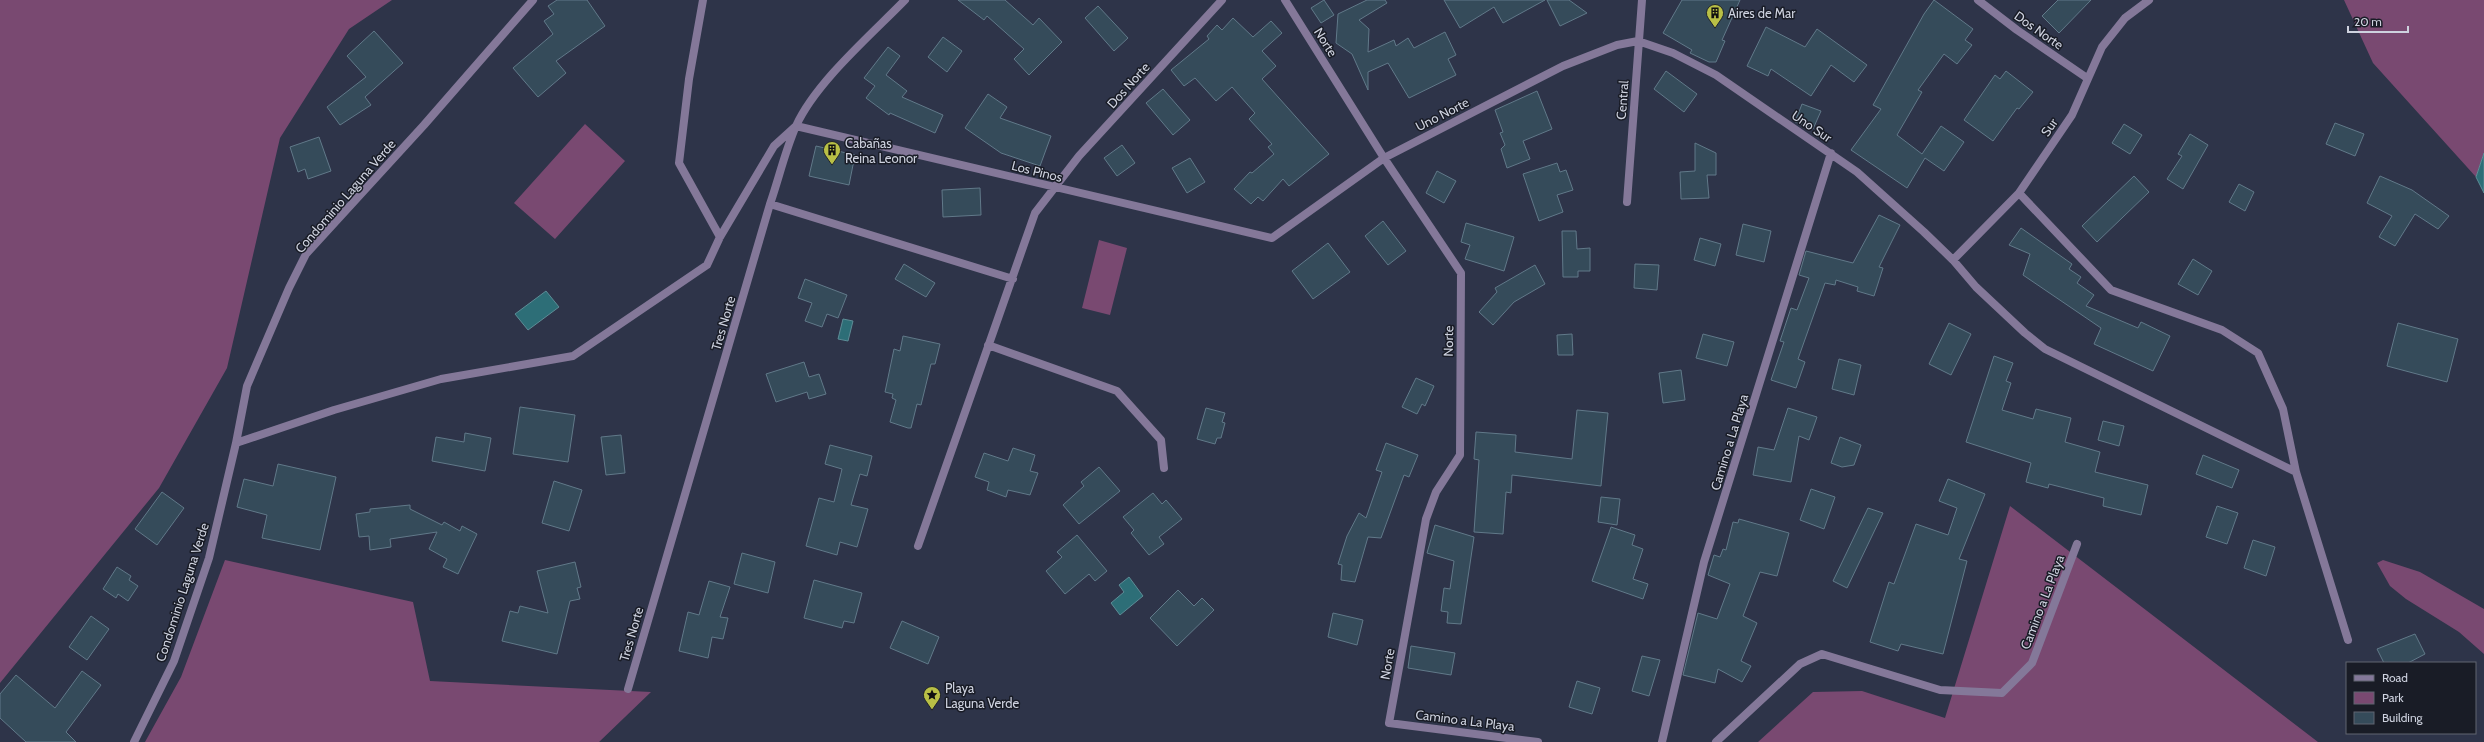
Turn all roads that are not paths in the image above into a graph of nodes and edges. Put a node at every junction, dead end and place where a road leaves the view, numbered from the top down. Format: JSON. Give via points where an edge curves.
{"nodes":[{"id":1,"x":533,"y":0,"type":"edge"},
{"id":2,"x":703,"y":0,"type":"edge"},
{"id":3,"x":905,"y":0,"type":"edge"},
{"id":4,"x":1222,"y":0,"type":"edge"},
{"id":5,"x":1285,"y":0,"type":"edge"},
{"id":6,"x":1642,"y":0,"type":"edge"},
{"id":7,"x":1978,"y":0,"type":"edge"},
{"id":8,"x":2149,"y":0,"type":"edge"},
{"id":9,"x":1638,"y":42,"type":"junction"},
{"id":10,"x":2087,"y":78,"type":"junction"},
{"id":11,"x":796,"y":126,"type":"junction"},
{"id":12,"x":1831,"y":153,"type":"junction"},
{"id":13,"x":1384,"y":158,"type":"junction"},
{"id":14,"x":1056,"y":188,"type":"junction"},
{"id":15,"x":2019,"y":193,"type":"junction"},
{"id":16,"x":1627,"y":202,"type":"dead end"},
{"id":17,"x":770,"y":204,"type":"junction"},
{"id":18,"x":720,"y":237,"type":"junction"},
{"id":19,"x":1272,"y":238,"type":"joint"},
{"id":20,"x":1953,"y":260,"type":"junction"},
{"id":21,"x":1013,"y":279,"type":"junction"},
{"id":22,"x":988,"y":345,"type":"junction"},
{"id":23,"x":236,"y":443,"type":"junction"},
{"id":24,"x":1164,"y":468,"type":"dead end"},
{"id":25,"x":2296,"y":472,"type":"junction"},
{"id":26,"x":2077,"y":544,"type":"dead end"},
{"id":27,"x":918,"y":546,"type":"dead end"},
{"id":28,"x":2348,"y":640,"type":"dead end"},
{"id":29,"x":628,"y":689,"type":"dead end"},
{"id":30,"x":1389,"y":723,"type":"joint"},
{"id":31,"x":134,"y":742,"type":"edge"},
{"id":32,"x":1538,"y":742,"type":"edge"},
{"id":33,"x":1662,"y":742,"type":"edge"},
{"id":34,"x":1716,"y":742,"type":"edge"}],
"edges":[{"from":1,"to":23,"type":"street","name":"Condominio Laguna Verde","via":[[430,119],[306,254],[247,386]]},
{"from":2,"to":18,"type":"street","via":[[689,79],[679,164]]},
{"from":3,"to":11,"type":"street","name":"Tres Norte","via":[[810,102]]},
{"from":4,"to":14,"type":"street","name":"Dos Norte","via":[[1080,156]]},
{"from":5,"to":13,"type":"street","name":"Norte"},
{"from":6,"to":9,"type":"street","name":"Central"},
{"from":7,"to":10,"type":"street","name":"Dos Norte"},
{"from":8,"to":10,"type":"street","name":"Sur","via":[[2125,18],[2113,32],[2099,52]]},
{"from":9,"to":12,"type":"street","name":"Uno Sur","via":[[1672,53],[1716,75]]},
{"from":9,"to":13,"type":"street","name":"Uno Norte","via":[[1616,45],[1563,66]]},
{"from":9,"to":16,"type":"street","name":"Central"},
{"from":10,"to":15,"type":"street","name":"Sur","via":[[2072,115]]},
{"from":11,"to":14,"type":"street","name":"Los Pinos"},
{"from":11,"to":17,"type":"street","name":"Tres Norte"},
{"from":11,"to":18,"type":"street","via":[[774,146]]},
{"from":12,"to":20,"type":"street","name":"Uno Sur","via":[[1857,172]]},
{"from":12,"to":33,"type":"street","name":"Camino a La Playa","via":[[1704,562]]},
{"from":13,"to":19,"type":"street","name":"Uno Norte"},
{"from":13,"to":30,"type":"street","name":"Norte","via":[[1461,273],[1460,455],[1436,492],[1426,519]]},
{"from":14,"to":19,"type":"street","name":"Los Pinos"},
{"from":14,"to":21,"type":"street","name":"Dos Norte","via":[[1035,213]]},
{"from":15,"to":20,"type":"street","name":"Sur"},
{"from":15,"to":25,"type":"street","via":[[2111,290],[2222,330],[2258,353],[2283,409]]},
{"from":17,"to":21,"type":"street"},
{"from":17,"to":29,"type":"street","name":"Tres Norte"},
{"from":18,"to":23,"type":"street","via":[[707,265],[573,356],[441,379],[334,410]]},
{"from":20,"to":25,"type":"street","name":"Uno Sur","via":[[1976,287],[2045,349]]},
{"from":21,"to":22,"type":"street","name":"Dos Norte"},
{"from":22,"to":24,"type":"street","via":[[1117,391],[1161,440]]},
{"from":22,"to":27,"type":"street","name":"Dos Norte"},
{"from":23,"to":31,"type":"street","name":"Condominio Laguna Verde","via":[[209,558],[174,661]]},
{"from":25,"to":28,"type":"street"},
{"from":26,"to":34,"type":"street","name":"Camino a La Playa","via":[[2032,663],[2002,693],[1940,690],[1822,654],[1800,664]]},
{"from":30,"to":32,"type":"street","name":"Camino a La Playa"}]}
